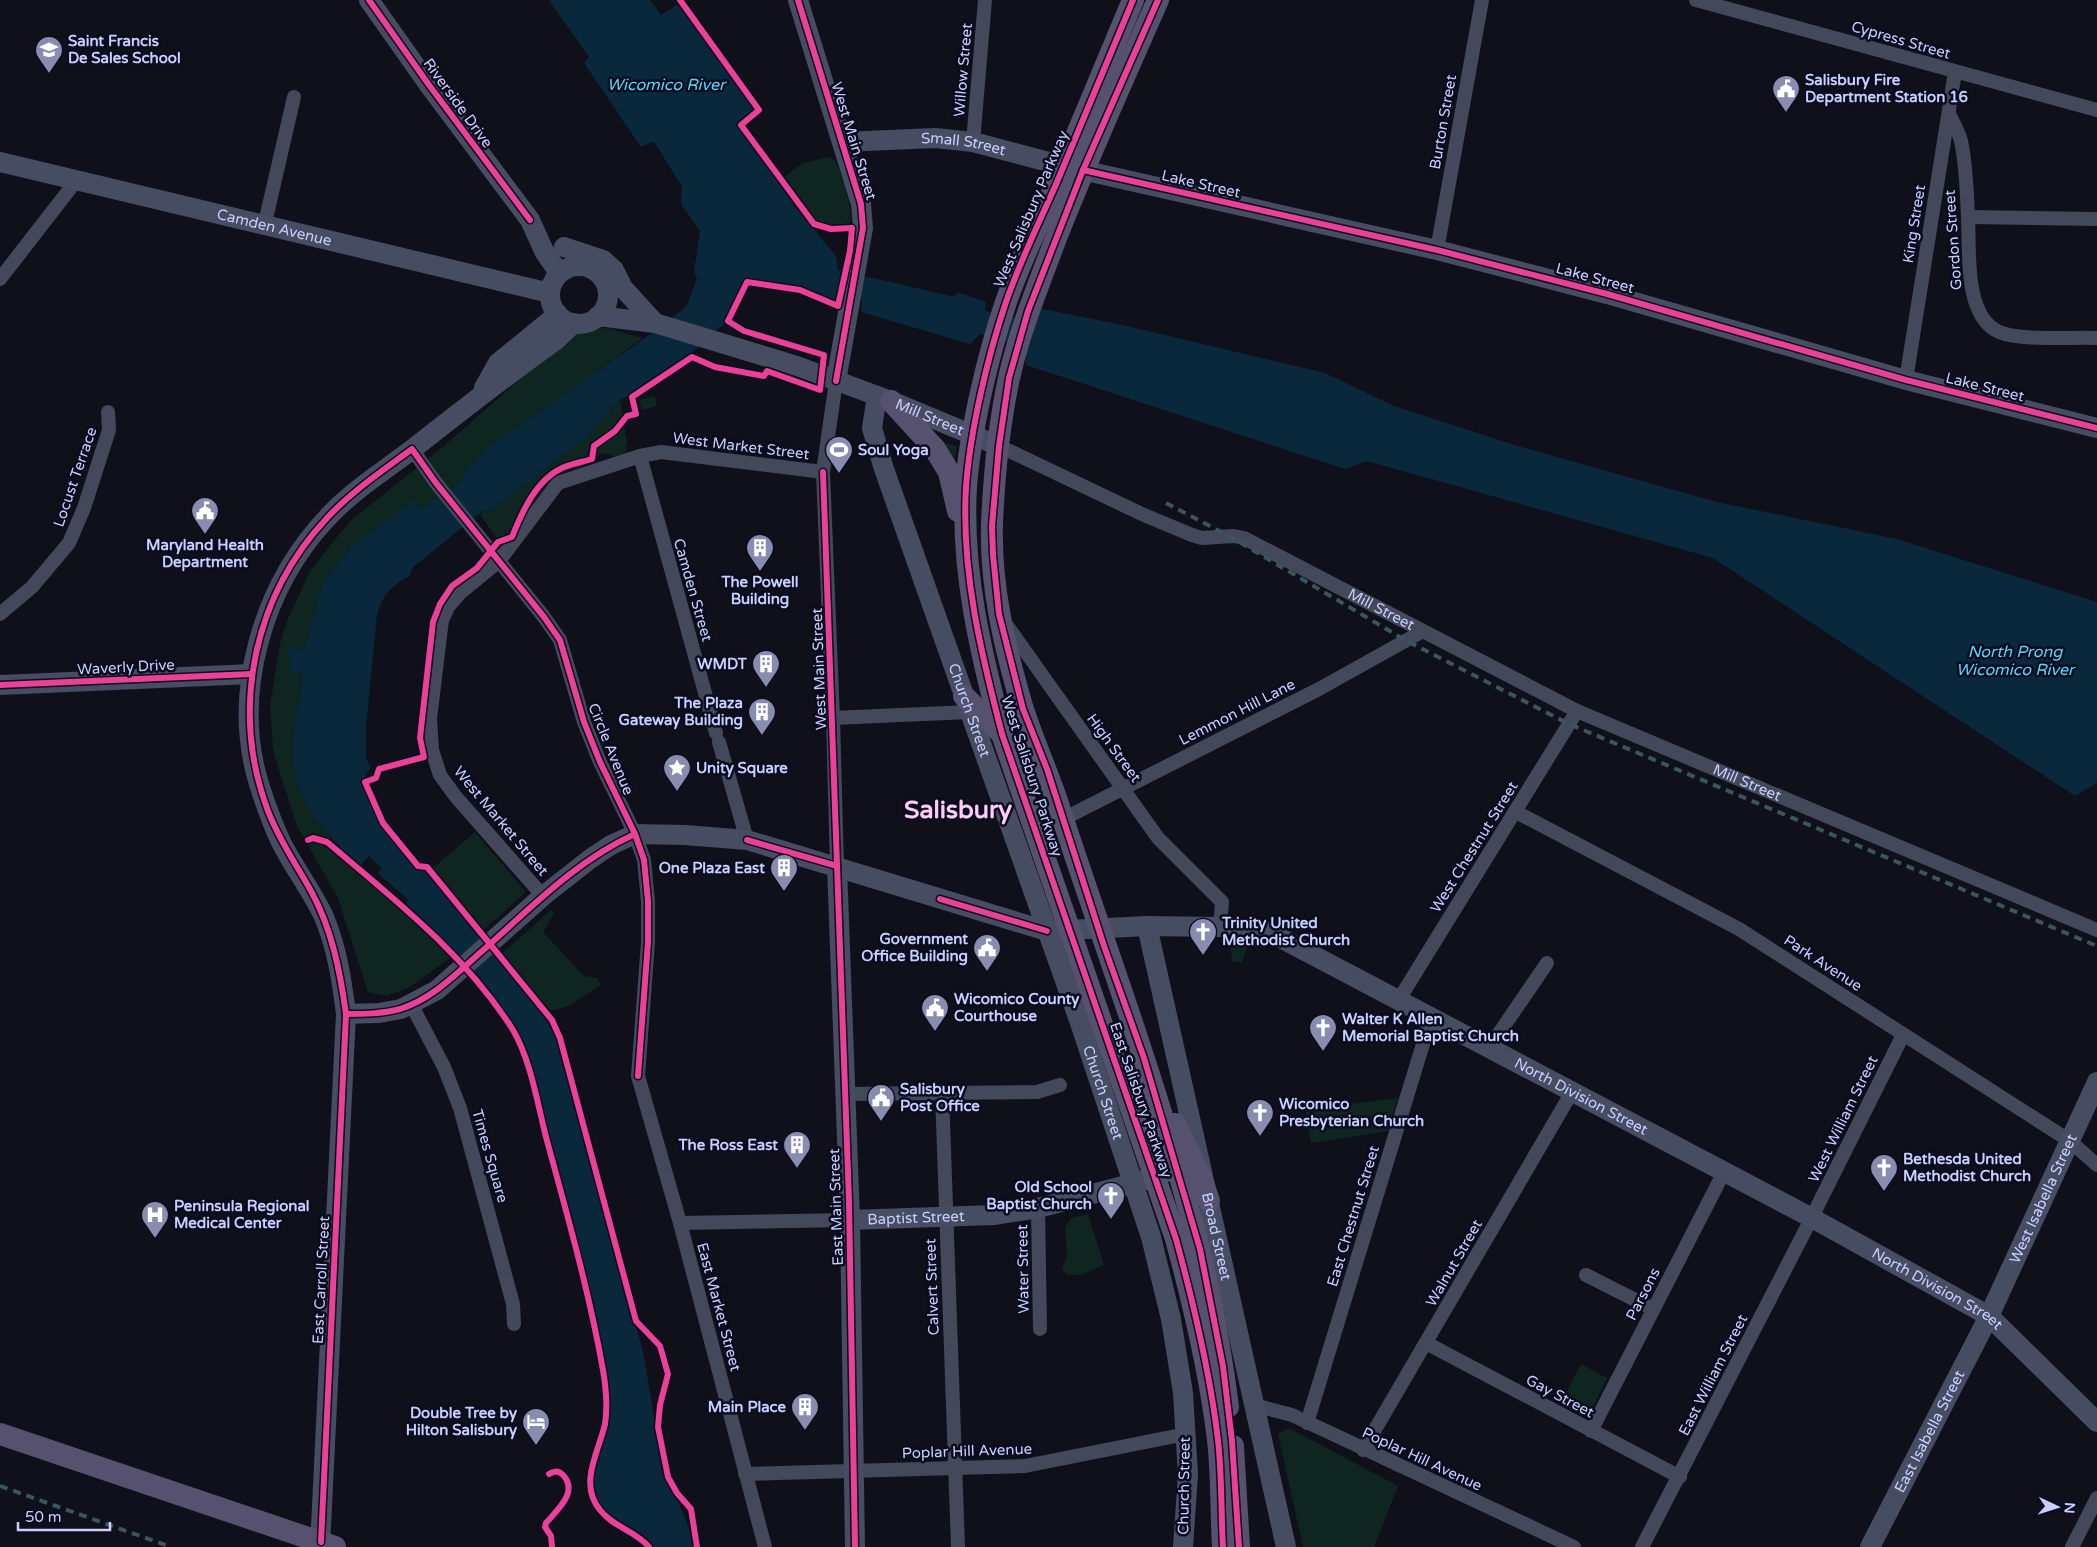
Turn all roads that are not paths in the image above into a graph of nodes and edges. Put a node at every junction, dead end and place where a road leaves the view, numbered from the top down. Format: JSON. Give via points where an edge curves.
{"nodes":[{"id":1,"x":369,"y":0,"type":"edge"},
{"id":2,"x":798,"y":0,"type":"edge"},
{"id":3,"x":985,"y":0,"type":"edge"},
{"id":4,"x":1133,"y":0,"type":"edge"},
{"id":5,"x":1158,"y":0,"type":"edge"},
{"id":6,"x":1482,"y":0,"type":"edge"},
{"id":7,"x":1696,"y":0,"type":"edge"},
{"id":8,"x":1955,"y":72,"type":"junction"},
{"id":9,"x":294,"y":97,"type":"dead end"},
{"id":10,"x":2097,"y":110,"type":"edge"},
{"id":11,"x":1949,"y":114,"type":"junction"},
{"id":12,"x":842,"y":142,"type":"junction"},
{"id":13,"x":973,"y":142,"type":"junction"},
{"id":14,"x":0,"y":162,"type":"edge"},
{"id":15,"x":1073,"y":168,"type":"junction"},
{"id":16,"x":76,"y":180,"type":"junction"},
{"id":17,"x":1968,"y":217,"type":"junction"},
{"id":18,"x":2097,"y":219,"type":"edge"},
{"id":19,"x":530,"y":220,"type":"junction"},
{"id":20,"x":265,"y":223,"type":"junction"},
{"id":21,"x":564,"y":247,"type":"junction"},
{"id":22,"x":1437,"y":250,"type":"junction"},
{"id":23,"x":583,"y":266,"type":"junction"},
{"id":24,"x":559,"y":273,"type":"junction"},
{"id":25,"x":0,"y":279,"type":"edge"},
{"id":26,"x":603,"y":280,"type":"junction"},
{"id":27,"x":550,"y":292,"type":"junction"},
{"id":28,"x":598,"y":316,"type":"junction"},
{"id":29,"x":566,"y":319,"type":"junction"},
{"id":30,"x":658,"y":323,"type":"junction"},
{"id":31,"x":2097,"y":338,"type":"edge"},
{"id":32,"x":1906,"y":380,"type":"junction"},
{"id":33,"x":836,"y":381,"type":"junction"},
{"id":34,"x":884,"y":399,"type":"junction"},
{"id":35,"x":108,"y":412,"type":"dead end"},
{"id":36,"x":2097,"y":428,"type":"edge"},
{"id":37,"x":973,"y":436,"type":"junction"},
{"id":38,"x":999,"y":446,"type":"junction"},
{"id":39,"x":412,"y":449,"type":"junction"},
{"id":40,"x":640,"y":456,"type":"junction"},
{"id":41,"x":823,"y":472,"type":"junction"},
{"id":42,"x":966,"y":538,"type":"junction"},
{"id":43,"x":499,"y":561,"type":"junction"},
{"id":44,"x":0,"y":614,"type":"edge"},
{"id":45,"x":999,"y":614,"type":"junction"},
{"id":46,"x":1424,"y":631,"type":"junction"},
{"id":47,"x":252,"y":674,"type":"junction"},
{"id":48,"x":0,"y":684,"type":"edge"},
{"id":49,"x":966,"y":704,"type":"junction"},
{"id":50,"x":1577,"y":711,"type":"junction"},
{"id":51,"x":833,"y":718,"type":"junction"},
{"id":52,"x":1002,"y":734,"type":"junction"},
{"id":53,"x":1123,"y":788,"type":"junction"},
{"id":54,"x":1516,"y":812,"type":"junction"},
{"id":55,"x":1063,"y":819,"type":"junction"},
{"id":56,"x":635,"y":834,"type":"junction"},
{"id":57,"x":746,"y":840,"type":"junction"},
{"id":58,"x":837,"y":866,"type":"junction"},
{"id":59,"x":543,"y":896,"type":"junction"},
{"id":60,"x":1147,"y":926,"type":"junction"},
{"id":61,"x":1098,"y":927,"type":"junction"},
{"id":62,"x":1220,"y":927,"type":"junction"},
{"id":63,"x":1071,"y":929,"type":"junction"},
{"id":64,"x":2097,"y":930,"type":"edge"},
{"id":65,"x":1047,"y":931,"type":"junction"},
{"id":66,"x":1548,"y":963,"type":"dead end"},
{"id":67,"x":1398,"y":1001,"type":"junction"},
{"id":68,"x":411,"y":1004,"type":"junction"},
{"id":69,"x":346,"y":1014,"type":"junction"},
{"id":70,"x":1431,"y":1018,"type":"junction"},
{"id":71,"x":1903,"y":1035,"type":"junction"},
{"id":72,"x":1488,"y":1048,"type":"junction"},
{"id":73,"x":1144,"y":1058,"type":"junction"},
{"id":74,"x":638,"y":1076,"type":"joint"},
{"id":75,"x":2097,"y":1082,"type":"edge"},
{"id":76,"x":1060,"y":1085,"type":"dead end"},
{"id":77,"x":1572,"y":1092,"type":"junction"},
{"id":78,"x":942,"y":1093,"type":"junction"},
{"id":79,"x":845,"y":1094,"type":"junction"},
{"id":80,"x":2070,"y":1141,"type":"junction"},
{"id":81,"x":2097,"y":1165,"type":"edge"},
{"id":82,"x":1176,"y":1167,"type":"junction"},
{"id":83,"x":1724,"y":1172,"type":"junction"},
{"id":84,"x":1154,"y":1178,"type":"junction"},
{"id":85,"x":1133,"y":1182,"type":"junction"},
{"id":86,"x":1209,"y":1201,"type":"junction"},
{"id":87,"x":1038,"y":1208,"type":"junction"},
{"id":88,"x":946,"y":1216,"type":"junction"},
{"id":89,"x":1812,"y":1218,"type":"junction"},
{"id":90,"x":850,"y":1220,"type":"junction"},
{"id":91,"x":680,"y":1223,"type":"junction"},
{"id":92,"x":1586,"y":1276,"type":"dead end"},
{"id":93,"x":1653,"y":1309,"type":"junction"},
{"id":94,"x":1988,"y":1316,"type":"junction"},
{"id":95,"x":514,"y":1324,"type":"dead end"},
{"id":96,"x":1040,"y":1329,"type":"dead end"},
{"id":97,"x":1426,"y":1343,"type":"junction"},
{"id":98,"x":1254,"y":1405,"type":"junction"},
{"id":99,"x":2097,"y":1422,"type":"edge"},
{"id":100,"x":1307,"y":1423,"type":"junction"},
{"id":101,"x":1592,"y":1431,"type":"junction"},
{"id":102,"x":0,"y":1434,"type":"edge"},
{"id":103,"x":1186,"y":1434,"type":"junction"},
{"id":104,"x":1363,"y":1450,"type":"junction"},
{"id":105,"x":954,"y":1468,"type":"junction"},
{"id":106,"x":855,"y":1471,"type":"junction"},
{"id":107,"x":745,"y":1474,"type":"junction"},
{"id":108,"x":1680,"y":1477,"type":"junction"},
{"id":109,"x":2097,"y":1498,"type":"edge"},
{"id":110,"x":325,"y":1545,"type":"edge"},
{"id":111,"x":765,"y":1547,"type":"edge"},
{"id":112,"x":856,"y":1547,"type":"edge"},
{"id":113,"x":958,"y":1547,"type":"edge"},
{"id":114,"x":1183,"y":1547,"type":"edge"},
{"id":115,"x":1222,"y":1547,"type":"edge"},
{"id":116,"x":1239,"y":1547,"type":"edge"},
{"id":117,"x":1286,"y":1547,"type":"edge"},
{"id":118,"x":1574,"y":1547,"type":"edge"},
{"id":119,"x":1642,"y":1547,"type":"edge"},
{"id":120,"x":1870,"y":1547,"type":"edge"},
{"id":121,"x":2072,"y":1547,"type":"edge"}],
"edges":[{"from":1,"to":19,"type":"street","name":"Riverside Drive"},
{"from":2,"to":12,"type":"street","name":"West Main Street"},
{"from":3,"to":13,"type":"street","name":"Willow Street"},
{"from":4,"to":15,"type":"main road","name":"West Salisbury Parkway"},
{"from":5,"to":15,"type":"main road","name":"West Salisbury Parkway"},
{"from":6,"to":22,"type":"street","name":"Burton Street"},
{"from":7,"to":8,"type":"street","name":"Cypress Street"},
{"from":8,"to":10,"type":"street","name":"Cypress Street"},
{"from":8,"to":11,"type":"street","name":"King Street"},
{"from":9,"to":20,"type":"street"},
{"from":11,"to":17,"type":"street","name":"Gordon Street","via":[[1961,141]]},
{"from":11,"to":32,"type":"street","name":"King Street"},
{"from":12,"to":13,"type":"street","name":"Small Street","via":[[935,138]]},
{"from":12,"to":33,"type":"street","name":"West Main Street","via":[[861,204],[863,228]]},
{"from":13,"to":15,"type":"street","name":"Small Street"},
{"from":14,"to":16,"type":"street","name":"Camden Avenue"},
{"from":15,"to":22,"type":"street","name":"Lake Street"},
{"from":15,"to":37,"type":"main road","name":"West Salisbury Parkway","via":[[1006,302],[988,363]]},
{"from":15,"to":38,"type":"main road","name":"West Salisbury Parkway","via":[[1009,378]]},
{"from":16,"to":20,"type":"street","name":"Camden Avenue"},
{"from":16,"to":25,"type":"street"},
{"from":17,"to":18,"type":"street"},
{"from":17,"to":31,"type":"street","name":"Gordon Street","via":[[1968,259],[1974,298],[1990,327],[2023,336]]},
{"from":19,"to":21,"type":"street","name":"Riverside Drive"},
{"from":19,"to":24,"type":"street","name":"Riverside Drive","via":[[544,251]]},
{"from":20,"to":27,"type":"street","name":"Camden Avenue"},
{"from":21,"to":23,"type":"street","name":"Riverside Drive"},
{"from":21,"to":30,"type":"street","via":[[603,260],[614,270],[623,288]]},
{"from":22,"to":32,"type":"street","name":"Lake Street","via":[[1607,294]]},
{"from":23,"to":24,"type":"street","via":[[574,266]]},
{"from":23,"to":26,"type":"street","via":[[598,273]]},
{"from":24,"to":27,"type":"street"},
{"from":26,"to":28,"type":"street","via":[[607,299]]},
{"from":26,"to":30,"type":"street","name":"Mill Street","via":[[625,306]]},
{"from":27,"to":29,"type":"street","via":[[553,308]]},
{"from":28,"to":29,"type":"street","via":[[591,321]]},
{"from":28,"to":30,"type":"street","name":"Mill Street"},
{"from":29,"to":39,"type":"street","name":"East Carroll Street","via":[[498,363],[479,396]]},
{"from":30,"to":33,"type":"street","name":"Mill Street"},
{"from":32,"to":36,"type":"street","name":"Lake Street"},
{"from":33,"to":34,"type":"street","name":"Mill Street"},
{"from":33,"to":41,"type":"street","name":"West Main Street"},
{"from":34,"to":37,"type":"street","name":"Mill Street"},
{"from":34,"to":42,"type":"main road","via":[[935,449],[948,472]]},
{"from":34,"to":49,"type":"street","name":"Church Street","via":[[872,433]]},
{"from":35,"to":44,"type":"street","name":"Locust Terrace","via":[[109,430],[69,544],[32,587]]},
{"from":37,"to":38,"type":"street","name":"Mill Street"},
{"from":37,"to":42,"type":"main road","name":"West Salisbury Parkway","via":[[966,486]]},
{"from":38,"to":45,"type":"main road","name":"West Salisbury Parkway","via":[[992,526]]},
{"from":38,"to":46,"type":"street","name":"Mill Street","via":[[1192,535],[1244,538]]},
{"from":39,"to":43,"type":"street","name":"Circle Avenue"},
{"from":39,"to":47,"type":"street","name":"East Carroll Street","via":[[356,491],[311,537],[277,591],[258,642]]},
{"from":40,"to":41,"type":"street","name":"West Market Street","via":[[670,453]]},
{"from":40,"to":43,"type":"street","name":"West Market Street","via":[[558,483]]},
{"from":40,"to":57,"type":"street","name":"Camden Street"},
{"from":41,"to":51,"type":"street","name":"West Main Street"},
{"from":42,"to":52,"type":"main road","name":"West Salisbury Parkway","via":[[971,597]]},
{"from":43,"to":56,"type":"street","name":"Circle Avenue","via":[[560,640],[584,722]]},
{"from":43,"to":59,"type":"street","name":"West Market Street","via":[[460,593],[448,606],[442,620],[430,719],[432,750],[440,775],[456,797]]},
{"from":45,"to":53,"type":"street","name":"High Street"},
{"from":45,"to":55,"type":"main road","name":"West Salisbury Parkway","via":[[1023,709]]},
{"from":46,"to":50,"type":"street","name":"Mill Street"},
{"from":46,"to":53,"type":"street","name":"Lemmon Hill Lane","via":[[1319,689]]},
{"from":47,"to":48,"type":"street","name":"Waverly Drive"},
{"from":47,"to":69,"type":"street","name":"East Carroll Street","via":[[248,705],[254,770],[281,842],[324,919],[340,969]]},
{"from":49,"to":51,"type":"street"},
{"from":49,"to":52,"type":"main road"},
{"from":49,"to":65,"type":"street","name":"Church Street"},
{"from":50,"to":54,"type":"street","name":"West Chestnut Street"},
{"from":50,"to":64,"type":"street","name":"Mill Street"},
{"from":51,"to":58,"type":"street","name":"West Main Street"},
{"from":52,"to":63,"type":"main road","name":"West Salisbury Parkway"},
{"from":53,"to":55,"type":"street","name":"Lemmon Hill Lane"},
{"from":53,"to":62,"type":"street","name":"High Street","via":[[1158,838],[1222,902]]},
{"from":54,"to":67,"type":"street","name":"West Chestnut Street"},
{"from":54,"to":71,"type":"street","name":"Park Avenue","via":[[1739,929]]},
{"from":55,"to":61,"type":"main road","name":"West Salisbury Parkway"},
{"from":56,"to":57,"type":"street","name":"North Division Street"},
{"from":56,"to":59,"type":"street","via":[[590,859]]},
{"from":56,"to":74,"type":"street","name":"Circle Avenue","via":[[644,860],[648,901]]},
{"from":57,"to":58,"type":"street","name":"North Division Street"},
{"from":58,"to":65,"type":"street","name":"North Division Street"},
{"from":58,"to":79,"type":"street","name":"East Main Street"},
{"from":59,"to":68,"type":"street","via":[[437,990]]},
{"from":60,"to":61,"type":"street","name":"North Division Street"},
{"from":60,"to":62,"type":"street","name":"North Division Street"},
{"from":60,"to":86,"type":"street","name":"Broad Street"},
{"from":61,"to":63,"type":"street","name":"North Division Street"},
{"from":61,"to":73,"type":"main road","name":"East Salisbury Parkway"},
{"from":62,"to":67,"type":"street","name":"North Division Street","via":[[1269,932]]},
{"from":63,"to":65,"type":"street","name":"North Division Street"},
{"from":63,"to":84,"type":"main road","name":"East Salisbury Parkway"},
{"from":65,"to":85,"type":"street","name":"Church Street"},
{"from":66,"to":72,"type":"street"},
{"from":67,"to":70,"type":"street","name":"North Division Street"},
{"from":68,"to":69,"type":"street","via":[[379,1013]]},
{"from":68,"to":95,"type":"street","name":"Times Square","via":[[444,1067],[460,1108],[513,1304]]},
{"from":69,"to":110,"type":"street","name":"East Carroll Street"},
{"from":70,"to":72,"type":"street","name":"North Division Street"},
{"from":70,"to":100,"type":"street","name":"East Chestnut Street"},
{"from":71,"to":80,"type":"street","name":"Park Avenue"},
{"from":71,"to":89,"type":"street","name":"West William Street"},
{"from":72,"to":77,"type":"street","name":"North Division Street"},
{"from":73,"to":82,"type":"main road","name":"East Salisbury Parkway"},
{"from":73,"to":86,"type":"main road"},
{"from":74,"to":91,"type":"street","name":"East Market Street"},
{"from":75,"to":80,"type":"street","name":"West Isabella Street"},
{"from":76,"to":78,"type":"street","via":[[1037,1092]]},
{"from":77,"to":83,"type":"street","name":"North Division Street"},
{"from":77,"to":97,"type":"street","name":"Walnut Street"},
{"from":78,"to":79,"type":"street"},
{"from":78,"to":88,"type":"street","name":"Calvert Street"},
{"from":79,"to":90,"type":"street","name":"East Main Street"},
{"from":80,"to":81,"type":"street","name":"Park Avenue"},
{"from":80,"to":94,"type":"street","name":"West Isabella Street"},
{"from":82,"to":84,"type":"street","name":"Baptist Street"},
{"from":82,"to":116,"type":"main road","name":"East Salisbury Parkway","via":[[1200,1250],[1223,1366],[1234,1458]]},
{"from":83,"to":89,"type":"street","name":"North Division Street"},
{"from":83,"to":93,"type":"street","name":"Parsons"},
{"from":84,"to":85,"type":"street","name":"Baptist Street"},
{"from":84,"to":115,"type":"main road","name":"East Salisbury Parkway","via":[[1193,1299],[1208,1375],[1218,1441]]},
{"from":85,"to":87,"type":"street","name":"Baptist Street"},
{"from":85,"to":103,"type":"street","name":"Church Street","via":[[1151,1237],[1171,1319]]},
{"from":86,"to":98,"type":"street","name":"Broad Street"},
{"from":87,"to":88,"type":"street","name":"Baptist Street","via":[[994,1215]]},
{"from":87,"to":96,"type":"street","name":"Water Street"},
{"from":88,"to":90,"type":"street","name":"Baptist Street"},
{"from":88,"to":105,"type":"street","name":"Calvert Street"},
{"from":89,"to":94,"type":"street","name":"North Division Street"},
{"from":89,"to":108,"type":"street","name":"East William Street"},
{"from":90,"to":91,"type":"street","name":"Baptist Street"},
{"from":90,"to":106,"type":"street","name":"East Main Street"},
{"from":91,"to":107,"type":"street","name":"East Market Street"},
{"from":92,"to":93,"type":"street"},
{"from":93,"to":101,"type":"street","name":"Parsons"},
{"from":94,"to":99,"type":"street","name":"North Division Street"},
{"from":94,"to":120,"type":"street","name":"East Isabella Street"},
{"from":97,"to":101,"type":"street","name":"Gay Street"},
{"from":97,"to":104,"type":"street","name":"Walnut Street"},
{"from":98,"to":100,"type":"street","name":"Poplar Hill Avenue","via":[[1276,1409]]},
{"from":98,"to":117,"type":"street","name":"Broad Street"},
{"from":100,"to":104,"type":"street","name":"Poplar Hill Avenue"},
{"from":101,"to":108,"type":"street","name":"Gay Street"},
{"from":102,"to":110,"type":"main road"},
{"from":103,"to":105,"type":"street","name":"Poplar Hill Avenue","via":[[1044,1464]]},
{"from":103,"to":114,"type":"street","name":"Church Street","via":[[1188,1474]]},
{"from":104,"to":118,"type":"street","name":"Poplar Hill Avenue"},
{"from":105,"to":106,"type":"street","name":"Poplar Hill Avenue"},
{"from":105,"to":113,"type":"street","name":"Calvert Street"},
{"from":106,"to":107,"type":"street","name":"Poplar Hill Avenue"},
{"from":106,"to":112,"type":"street","name":"East Main Street"},
{"from":107,"to":111,"type":"street","name":"East Market Street"},
{"from":108,"to":119,"type":"street","name":"East William Street"},
{"from":109,"to":121,"type":"street"}]}
